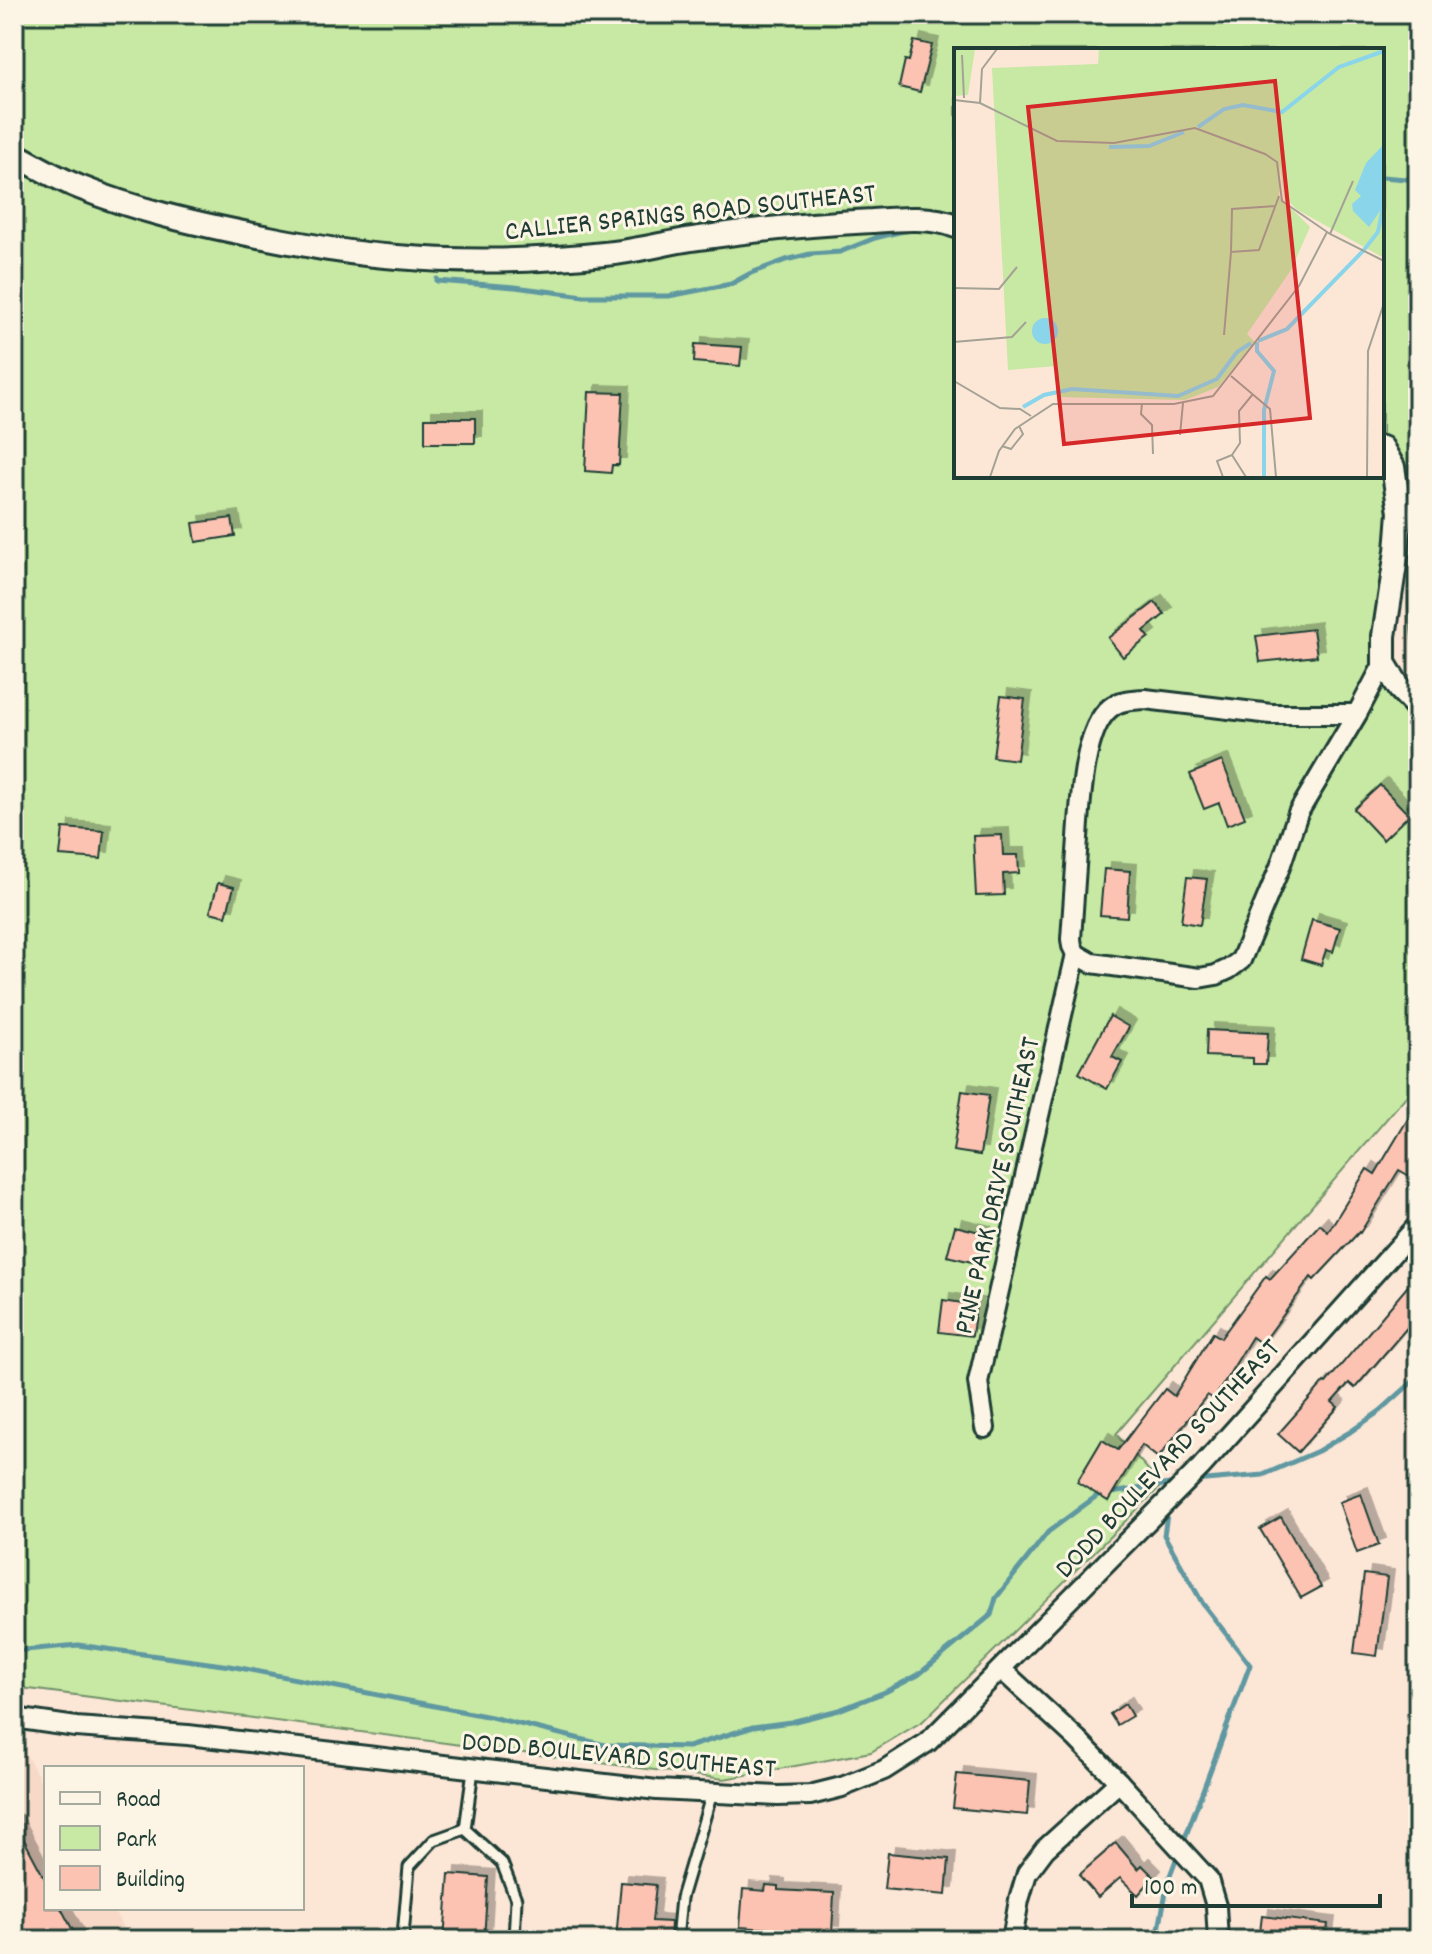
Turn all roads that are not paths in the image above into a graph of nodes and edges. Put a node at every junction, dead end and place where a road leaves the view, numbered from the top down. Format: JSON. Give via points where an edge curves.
{"nodes":[{"id":1,"x":14,"y":154,"type":"edge"},
{"id":2,"x":954,"y":225,"type":"edge"},
{"id":3,"x":1384,"y":451,"type":"edge"},
{"id":4,"x":1384,"y":663,"type":"junction"},
{"id":5,"x":1418,"y":708,"type":"edge"},
{"id":6,"x":1357,"y":714,"type":"junction"},
{"id":7,"x":1076,"y":954,"type":"junction"},
{"id":8,"x":1418,"y":1225,"type":"edge"},
{"id":9,"x":985,"y":1428,"type":"dead end"},
{"id":10,"x":1001,"y":1669,"type":"junction"},
{"id":11,"x":14,"y":1718,"type":"edge"},
{"id":12,"x":473,"y":1770,"type":"junction"},
{"id":13,"x":1119,"y":1782,"type":"junction"},
{"id":14,"x":712,"y":1793,"type":"junction"},
{"id":15,"x":465,"y":1829,"type":"junction"},
{"id":16,"x":403,"y":1936,"type":"dead end"},
{"id":17,"x":514,"y":1940,"type":"edge"},
{"id":18,"x":677,"y":1940,"type":"edge"},
{"id":19,"x":1012,"y":1940,"type":"edge"},
{"id":20,"x":1218,"y":1940,"type":"edge"}],
"edges":[{"from":1,"to":2,"type":"street","name":"CALLIER SPRINGS ROAD SOUTHEAST","via":[[76,186],[143,210],[321,248],[396,257],[470,260],[602,254],[836,222],[920,220]]},
{"from":3,"to":4,"type":"street","via":[[1393,467],[1400,512]]},
{"from":4,"to":5,"type":"street"},
{"from":4,"to":6,"type":"street"},
{"from":6,"to":7,"type":"street","via":[[1298,813],[1241,960],[1199,978],[1092,963]]},
{"from":6,"to":7,"type":"street","name":"PINE PARK DRIVE SOUTHEAST","via":[[1271,714],[1145,699],[1111,706],[1100,719],[1082,780],[1071,939]]},
{"from":7,"to":9,"type":"street","name":"PINE PARK DRIVE SOUTHEAST","via":[[978,1382]]},
{"from":8,"to":10,"type":"street","name":"DODD BOULEVARD SOUTHEAST","via":[[1201,1467]]},
{"from":10,"to":13,"type":"street"},
{"from":10,"to":14,"type":"street","name":"DODD BOULEVARD SOUTHEAST","via":[[928,1742],[884,1770],[810,1795]]},
{"from":11,"to":12,"type":"street","name":"DODD BOULEVARD SOUTHEAST"},
{"from":12,"to":14,"type":"street","name":"DODD BOULEVARD SOUTHEAST"},
{"from":12,"to":15,"type":"lane"},
{"from":13,"to":19,"type":"street","via":[[1045,1849],[1027,1873]]},
{"from":13,"to":20,"type":"street","via":[[1208,1879]]},
{"from":14,"to":18,"type":"lane","via":[[681,1898]]},
{"from":15,"to":16,"type":"lane","via":[[434,1840],[409,1867]]},
{"from":15,"to":17,"type":"lane","via":[[502,1863],[516,1899]]}]}
